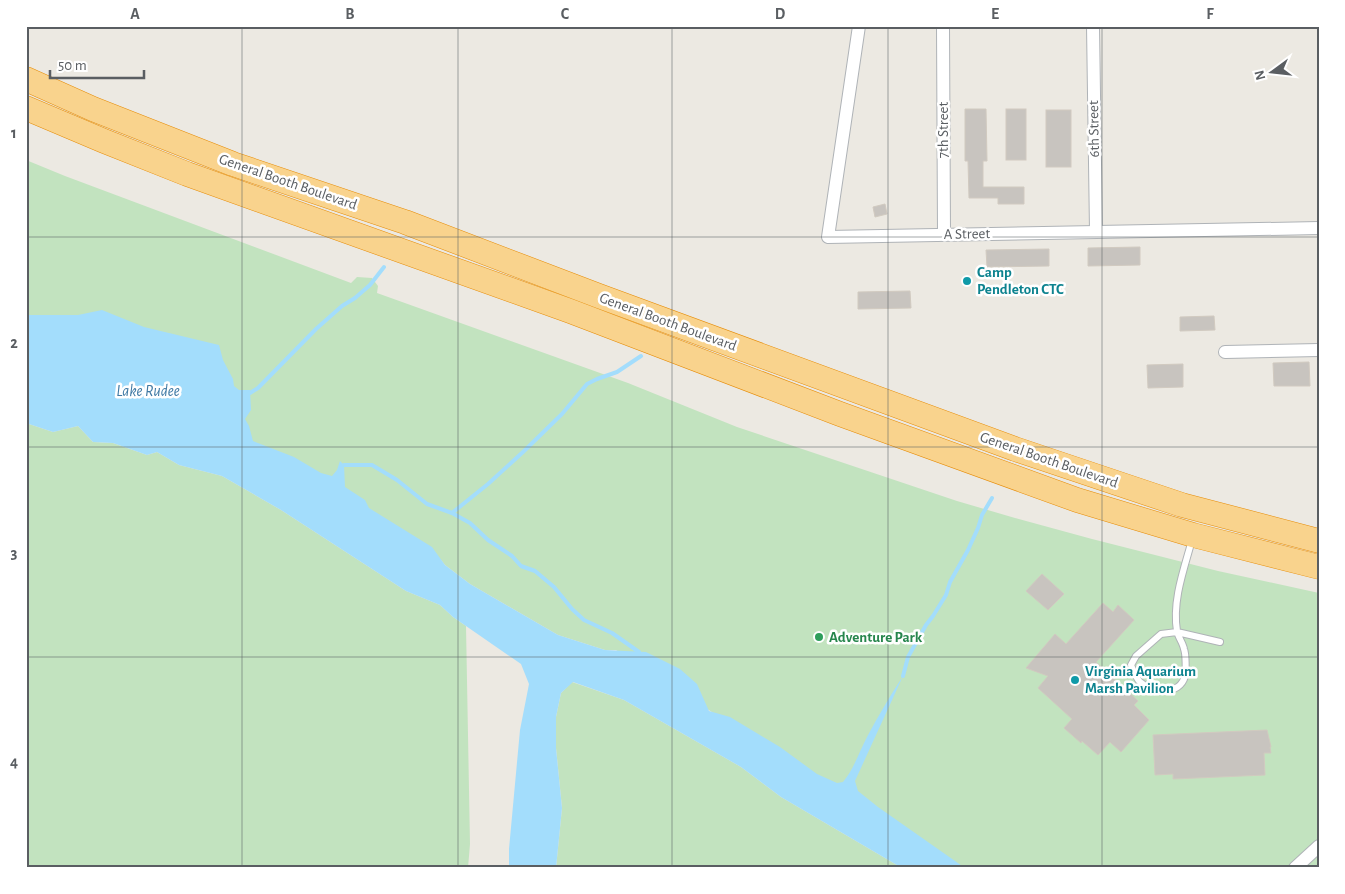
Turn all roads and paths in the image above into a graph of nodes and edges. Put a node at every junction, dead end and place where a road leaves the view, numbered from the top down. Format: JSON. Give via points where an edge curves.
{"nodes":[{"id":1,"x":858,"y":26,"type":"edge"},
{"id":2,"x":944,"y":26,"type":"edge"},
{"id":3,"x":1093,"y":26,"type":"edge"},
{"id":4,"x":26,"y":79,"type":"edge"},
{"id":5,"x":26,"y":108,"type":"edge"},
{"id":6,"x":253,"y":184,"type":"junction"},
{"id":7,"x":1319,"y":228,"type":"edge"},
{"id":8,"x":1096,"y":231,"type":"junction"},
{"id":9,"x":944,"y":234,"type":"junction"},
{"id":10,"x":1319,"y":350,"type":"edge"},
{"id":11,"x":1225,"y":352,"type":"dead end"},
{"id":12,"x":1195,"y":522,"type":"junction"},
{"id":13,"x":1319,"y":541,"type":"edge"},
{"id":14,"x":1319,"y":567,"type":"edge"},
{"id":15,"x":1177,"y":632,"type":"junction"},
{"id":16,"x":1220,"y":642,"type":"dead end"},
{"id":17,"x":1319,"y":846,"type":"edge"},
{"id":18,"x":1295,"y":868,"type":"edge"}],
"edges":[{"from":1,"to":9,"type":"street","name":"A Street","via":[[828,237]]},
{"from":2,"to":9,"type":"street","name":"7th Street"},
{"from":3,"to":8,"type":"street","name":"6th Street"},
{"from":4,"to":6,"type":"highway","name":"General Booth Boulevard","via":[[233,164]]},
{"from":5,"to":6,"type":"highway","name":"General Booth Boulevard","via":[[187,174]]},
{"from":6,"to":12,"type":"highway","name":"General Booth Boulevard","via":[[570,312],[1068,497]]},
{"from":7,"to":8,"type":"street","name":"A Street"},
{"from":8,"to":9,"type":"street","name":"A Street"},
{"from":10,"to":11,"type":"street"},
{"from":12,"to":13,"type":"highway","name":"General Booth Boulevard"},
{"from":12,"to":14,"type":"highway","name":"General Booth Boulevard"},
{"from":12,"to":15,"type":"lane","via":[[1177,601]]},
{"from":15,"to":15,"type":"lane","via":[[1160,634],[1131,665],[1139,681],[1148,687],[1170,691],[1179,686],[1185,676],[1184,649]]},
{"from":15,"to":16,"type":"lane"},
{"from":17,"to":18,"type":"street"}]}
